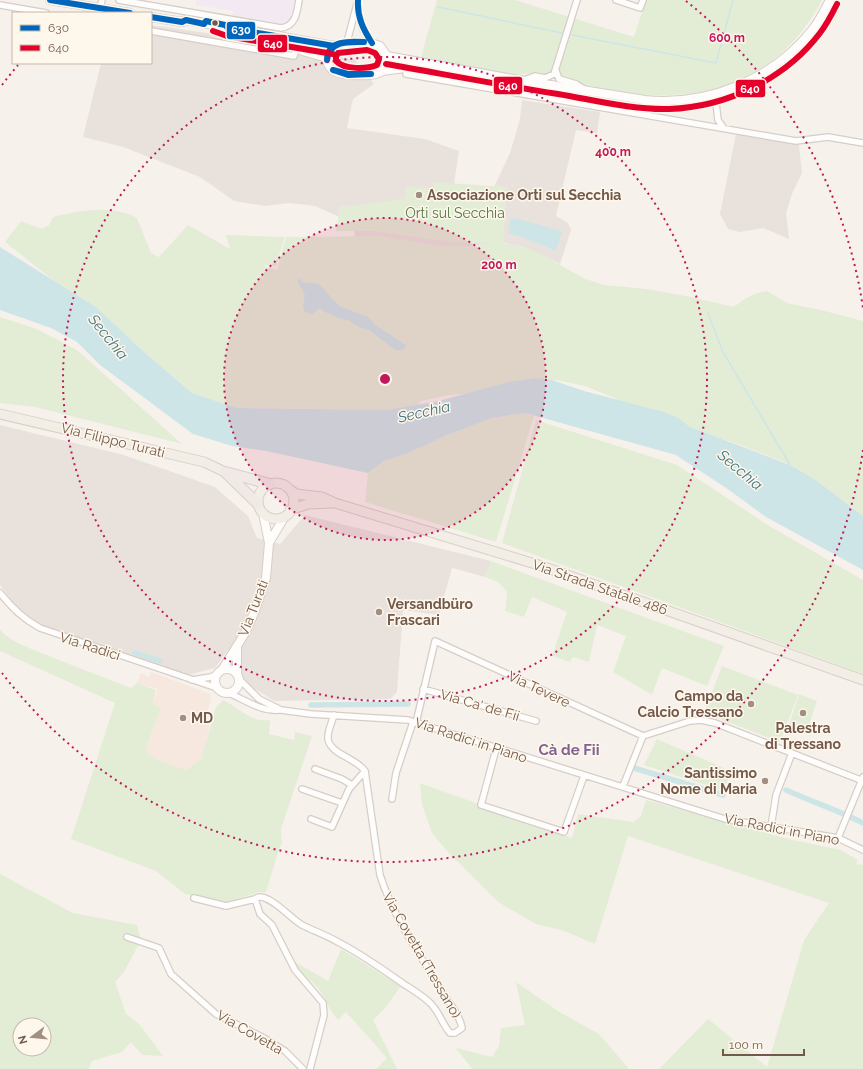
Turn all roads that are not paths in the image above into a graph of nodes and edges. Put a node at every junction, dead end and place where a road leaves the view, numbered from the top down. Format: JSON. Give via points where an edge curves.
{"nodes":[{"id":1,"x":50,"y":0,"type":"edge"},
{"id":2,"x":119,"y":0,"type":"edge"},
{"id":3,"x":299,"y":0,"type":"edge"},
{"id":4,"x":358,"y":0,"type":"edge"},
{"id":5,"x":577,"y":0,"type":"edge"},
{"id":6,"x":616,"y":0,"type":"edge"},
{"id":7,"x":642,"y":0,"type":"edge"},
{"id":8,"x":830,"y":0,"type":"edge"},
{"id":9,"x":101,"y":4,"type":"edge"},
{"id":10,"x":0,"y":5,"type":"edge"},
{"id":11,"x":357,"y":11,"type":"junction"},
{"id":12,"x":40,"y":12,"type":"edge"},
{"id":13,"x":127,"y":12,"type":"edge"},
{"id":14,"x":152,"y":17,"type":"edge"},
{"id":15,"x":182,"y":22,"type":"junction"},
{"id":16,"x":152,"y":31,"type":"edge"},
{"id":17,"x":347,"y":42,"type":"junction"},
{"id":18,"x":372,"y":43,"type":"junction"},
{"id":19,"x":334,"y":46,"type":"junction"},
{"id":20,"x":296,"y":48,"type":"junction"},
{"id":21,"x":387,"y":56,"type":"junction"},
{"id":22,"x":327,"y":58,"type":"junction"},
{"id":23,"x":424,"y":64,"type":"junction"},
{"id":24,"x":382,"y":71,"type":"junction"},
{"id":25,"x":556,"y":71,"type":"junction"},
{"id":26,"x":406,"y":74,"type":"dead end"},
{"id":27,"x":522,"y":81,"type":"junction"},
{"id":28,"x":586,"y":91,"type":"junction"},
{"id":29,"x":714,"y":94,"type":"junction"},
{"id":30,"x":723,"y":127,"type":"junction"},
{"id":31,"x":863,"y":143,"type":"edge"},
{"id":32,"x":0,"y":414,"type":"edge"},
{"id":33,"x":224,"y":472,"type":"junction"},
{"id":34,"x":270,"y":484,"type":"junction"},
{"id":35,"x":288,"y":488,"type":"junction"},
{"id":36,"x":335,"y":503,"type":"junction"},
{"id":37,"x":261,"y":509,"type":"junction"},
{"id":38,"x":288,"y":513,"type":"junction"},
{"id":39,"x":269,"y":543,"type":"junction"},
{"id":40,"x":0,"y":593,"type":"edge"},
{"id":41,"x":435,"y":641,"type":"joint"},
{"id":42,"x":237,"y":647,"type":"junction"},
{"id":43,"x":220,"y":671,"type":"junction"},
{"id":44,"x":238,"y":677,"type":"junction"},
{"id":45,"x":192,"y":680,"type":"junction"},
{"id":46,"x":863,"y":680,"type":"edge"},
{"id":47,"x":217,"y":688,"type":"junction"},
{"id":48,"x":423,"y":689,"type":"junction"},
{"id":49,"x":229,"y":693,"type":"junction"},
{"id":50,"x":281,"y":710,"type":"junction"},
{"id":51,"x":334,"y":715,"type":"junction"},
{"id":52,"x":536,"y":721,"type":"dead end"},
{"id":53,"x":415,"y":722,"type":"junction"},
{"id":54,"x":643,"y":736,"type":"junction"},
{"id":55,"x":496,"y":749,"type":"junction"},
{"id":56,"x":792,"y":753,"type":"junction"},
{"id":57,"x":315,"y":770,"type":"dead end"},
{"id":58,"x":365,"y":771,"type":"junction"},
{"id":59,"x":584,"y":776,"type":"junction"},
{"id":60,"x":862,"y":780,"type":"edge"},
{"id":61,"x":352,"y":785,"type":"junction"},
{"id":62,"x":623,"y":786,"type":"junction"},
{"id":63,"x":302,"y":789,"type":"dead end"},
{"id":64,"x":392,"y":799,"type":"dead end"},
{"id":65,"x":342,"y":804,"type":"junction"},
{"id":66,"x":311,"y":819,"type":"dead end"},
{"id":67,"x":771,"y":827,"type":"junction"},
{"id":68,"x":838,"y":838,"type":"junction"},
{"id":69,"x":863,"y":850,"type":"edge"},
{"id":70,"x":194,"y":898,"type":"dead end"},
{"id":71,"x":255,"y":900,"type":"junction"},
{"id":72,"x":127,"y":937,"type":"dead end"},
{"id":73,"x":303,"y":1069,"type":"edge"},
{"id":74,"x":310,"y":1069,"type":"edge"}],
"edges":[{"from":1,"to":9,"type":"main road"},
{"from":2,"to":3,"type":"street","via":[[281,28],[289,25],[296,17]]},
{"from":4,"to":11,"type":"street"},
{"from":5,"to":25,"type":"street"},
{"from":6,"to":7,"type":"street","via":[[640,8]]},
{"from":8,"to":29,"type":"main road","via":[[813,29],[794,50],[771,69],[749,81]]},
{"from":9,"to":13,"type":"main road"},
{"from":10,"to":12,"type":"street"},
{"from":11,"to":17,"type":"street"},
{"from":11,"to":18,"type":"street","via":[[363,29]]},
{"from":14,"to":15,"type":"main road"},
{"from":15,"to":19,"type":"main road","via":[[186,20]]},
{"from":15,"to":20,"type":"main road","via":[[185,25],[276,40]]},
{"from":16,"to":20,"type":"street","via":[[294,56]]},
{"from":17,"to":18,"type":"main road"},
{"from":17,"to":19,"type":"main road"},
{"from":18,"to":21,"type":"main road","via":[[383,48]]},
{"from":19,"to":22,"type":"main road"},
{"from":20,"to":22,"type":"main road"},
{"from":21,"to":23,"type":"main road","via":[[420,61]]},
{"from":21,"to":24,"type":"main road","via":[[387,64]]},
{"from":22,"to":24,"type":"main road","via":[[329,65],[338,73],[371,74]]},
{"from":23,"to":24,"type":"main road"},
{"from":23,"to":27,"type":"main road"},
{"from":25,"to":27,"type":"street","via":[[546,78],[535,76]]},
{"from":25,"to":28,"type":"street","via":[[559,79],[576,84]]},
{"from":26,"to":30,"type":"street"},
{"from":27,"to":28,"type":"main road"},
{"from":28,"to":29,"type":"main road","via":[[659,101],[691,100]]},
{"from":29,"to":30,"type":"street","via":[[718,120]]},
{"from":30,"to":31,"type":"street","via":[[796,141],[828,137]]},
{"from":32,"to":33,"type":"main road","name":"Via Filippo Turati","via":[[204,462]]},
{"from":33,"to":34,"type":"highway"},
{"from":33,"to":37,"type":"highway"},
{"from":34,"to":35,"type":"main road","via":[[277,483]]},
{"from":34,"to":37,"type":"main road","via":[[262,490],[258,499]]},
{"from":35,"to":36,"type":"main road","name":"Via Strada Statale 486","via":[[296,494],[322,497]]},
{"from":35,"to":38,"type":"main road","via":[[293,499]]},
{"from":36,"to":38,"type":"main road","via":[[308,504]]},
{"from":36,"to":46,"type":"main road","name":"Via Strada Statale 486","via":[[542,566]]},
{"from":37,"to":38,"type":"main road","via":[[274,518]]},
{"from":37,"to":39,"type":"main road"},
{"from":38,"to":39,"type":"main road"},
{"from":39,"to":42,"type":"main road","name":"Via Turati","via":[[266,578],[254,613]]},
{"from":40,"to":45,"type":"street","name":"Via Radici","via":[[14,610],[40,628]]},
{"from":41,"to":48,"type":"street","name":"Via Ca' de Fii"},
{"from":41,"to":54,"type":"street","name":"Via Tevere"},
{"from":42,"to":43,"type":"main road","name":"Via Turati"},
{"from":42,"to":44,"type":"main road","name":"Via Turati"},
{"from":43,"to":44,"type":"main road","via":[[229,669]]},
{"from":43,"to":45,"type":"street","name":"Via Radici","via":[[211,677]]},
{"from":43,"to":47,"type":"main road","via":[[215,680]]},
{"from":44,"to":49,"type":"main road","via":[[236,690]]},
{"from":44,"to":50,"type":"street","name":"Via Radici in Piano","via":[[252,694],[264,703]]},
{"from":45,"to":47,"type":"street","name":"Via Radici"},
{"from":47,"to":49,"type":"main road"},
{"from":48,"to":52,"type":"street","name":"Via Ca' de Fii"},
{"from":48,"to":53,"type":"street","name":"Via Ca' de Fii"},
{"from":49,"to":50,"type":"street","name":"Via Radici in Piano","via":[[254,705]]},
{"from":50,"to":51,"type":"street","name":"Via Radici in Piano"},
{"from":51,"to":53,"type":"street","name":"Via Radici in Piano"},
{"from":51,"to":58,"type":"street","via":[[329,734],[331,746],[361,765]]},
{"from":53,"to":55,"type":"street","name":"Via Radici in Piano"},
{"from":53,"to":64,"type":"street","name":"Via Ca' de Fii","via":[[396,773]]},
{"from":54,"to":56,"type":"street","via":[[701,720]]},
{"from":54,"to":62,"type":"street"},
{"from":55,"to":59,"type":"street","name":"Via Radici in Piano"},
{"from":55,"to":59,"type":"street","via":[[481,805],[564,832]]},
{"from":56,"to":60,"type":"street"},
{"from":56,"to":67,"type":"street","via":[[776,795]]},
{"from":57,"to":61,"type":"street","via":[[342,778]]},
{"from":58,"to":61,"type":"street"},
{"from":58,"to":71,"type":"street","name":"Via Covetta (Tressano)","via":[[384,890],[461,1024],[460,1030],[455,1034],[450,1033],[429,1002],[354,951],[295,921],[268,898],[262,896]]},
{"from":59,"to":62,"type":"street","name":"Via Radici in Piano"},
{"from":60,"to":68,"type":"street"},
{"from":61,"to":65,"type":"street"},
{"from":62,"to":67,"type":"street","name":"Via Radici in Piano","via":[[725,819]]},
{"from":63,"to":65,"type":"street"},
{"from":65,"to":66,"type":"street","via":[[332,827]]},
{"from":67,"to":68,"type":"street","name":"Via Radici in Piano"},
{"from":68,"to":69,"type":"street","name":"Via Radici in Piano"},
{"from":70,"to":71,"type":"street","via":[[226,906]]},
{"from":71,"to":74,"type":"street","via":[[260,914],[272,925],[295,970],[323,1004],[324,1015]]},
{"from":72,"to":73,"type":"street","name":"Via Covetta","via":[[159,948],[170,974],[216,1014],[285,1051]]}]}
